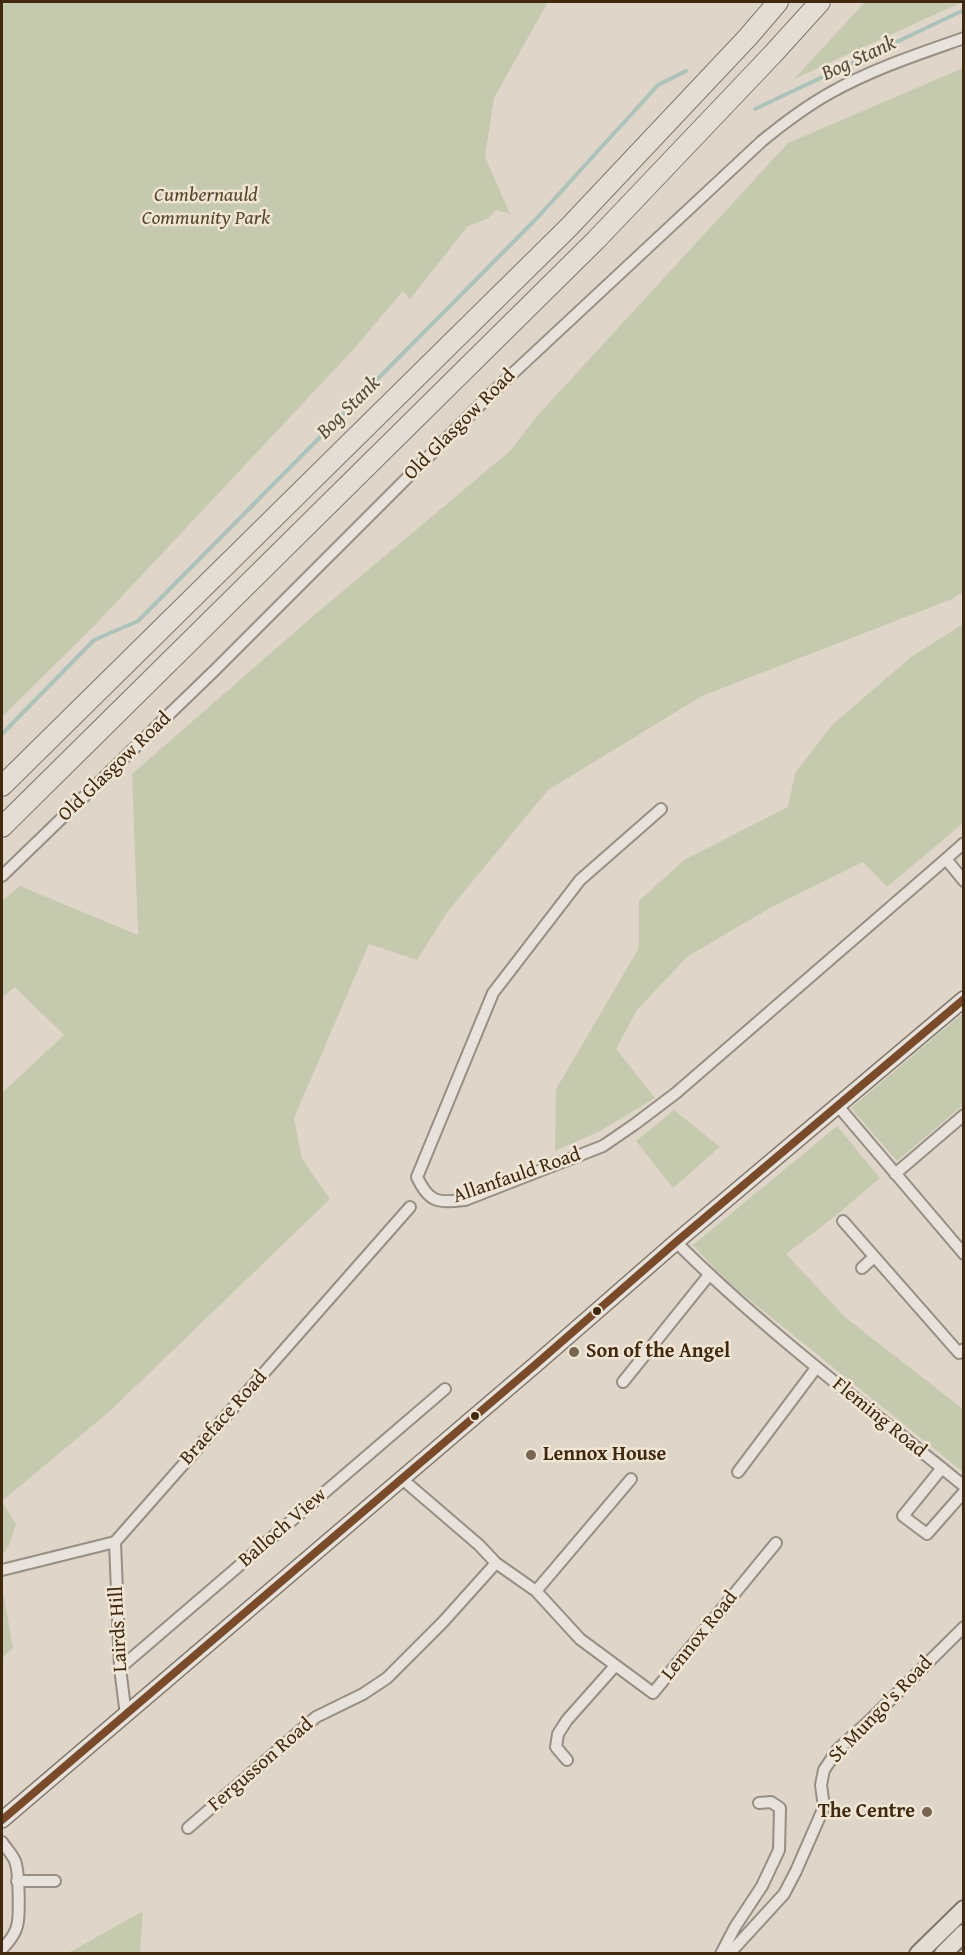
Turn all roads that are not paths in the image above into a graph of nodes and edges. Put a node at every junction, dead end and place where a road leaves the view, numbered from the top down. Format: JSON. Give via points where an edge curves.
{"nodes":[{"id":1,"x":778,"y":2,"type":"edge"},
{"id":2,"x":820,"y":2,"type":"edge"},
{"id":3,"x":963,"y":38,"type":"edge"},
{"id":4,"x":2,"y":786,"type":"edge"},
{"id":5,"x":661,"y":809,"type":"dead end"},
{"id":6,"x":2,"y":827,"type":"edge"},
{"id":7,"x":963,"y":843,"type":"edge"},
{"id":8,"x":946,"y":859,"type":"junction"},
{"id":9,"x":2,"y":876,"type":"edge"},
{"id":10,"x":963,"y":880,"type":"edge"},
{"id":11,"x":963,"y":999,"type":"edge"},
{"id":12,"x":838,"y":1106,"type":"junction"},
{"id":13,"x":963,"y":1115,"type":"edge"},
{"id":14,"x":895,"y":1174,"type":"junction"},
{"id":15,"x":410,"y":1207,"type":"dead end"},
{"id":16,"x":843,"y":1221,"type":"dead end"},
{"id":17,"x":675,"y":1242,"type":"junction"},
{"id":18,"x":963,"y":1254,"type":"edge"},
{"id":19,"x":874,"y":1257,"type":"junction"},
{"id":20,"x":862,"y":1268,"type":"dead end"},
{"id":21,"x":710,"y":1275,"type":"junction"},
{"id":22,"x":962,"y":1353,"type":"edge"},
{"id":23,"x":816,"y":1368,"type":"junction"},
{"id":24,"x":623,"y":1382,"type":"dead end"},
{"id":25,"x":445,"y":1389,"type":"dead end"},
{"id":26,"x":942,"y":1468,"type":"junction"},
{"id":27,"x":738,"y":1472,"type":"dead end"},
{"id":28,"x":401,"y":1478,"type":"junction"},
{"id":29,"x":631,"y":1479,"type":"dead end"},
{"id":30,"x":963,"y":1486,"type":"edge"},
{"id":31,"x":963,"y":1492,"type":"edge"},
{"id":32,"x":114,"y":1542,"type":"junction"},
{"id":33,"x":776,"y":1543,"type":"dead end"},
{"id":34,"x":496,"y":1563,"type":"junction"},
{"id":35,"x":2,"y":1570,"type":"edge"},
{"id":36,"x":536,"y":1591,"type":"junction"},
{"id":37,"x":963,"y":1627,"type":"edge"},
{"id":38,"x":615,"y":1666,"type":"junction"},
{"id":39,"x":120,"y":1668,"type":"junction"},
{"id":40,"x":126,"y":1716,"type":"junction"},
{"id":41,"x":567,"y":1760,"type":"dead end"},
{"id":42,"x":759,"y":1803,"type":"dead end"},
{"id":43,"x":2,"y":1820,"type":"edge"},
{"id":44,"x":188,"y":1828,"type":"dead end"},
{"id":45,"x":2,"y":1842,"type":"edge"},
{"id":46,"x":17,"y":1881,"type":"junction"},
{"id":47,"x":56,"y":1881,"type":"dead end"},
{"id":48,"x":963,"y":1909,"type":"edge"},
{"id":49,"x":963,"y":1933,"type":"edge"},
{"id":50,"x":2,"y":1950,"type":"edge"},
{"id":51,"x":721,"y":1953,"type":"edge"},
{"id":52,"x":729,"y":1953,"type":"edge"},
{"id":53,"x":918,"y":1953,"type":"edge"},
{"id":54,"x":943,"y":1953,"type":"edge"}],
"edges":[{"from":1,"to":4,"type":"highway","via":[[568,227]]},
{"from":2,"to":6,"type":"highway","via":[[596,240]]},
{"from":3,"to":9,"type":"street","name":"Old Glasgow Road","via":[[831,92],[762,141],[496,389]]},
{"from":5,"to":8,"type":"street","name":"Allanfauld Road","via":[[580,880],[494,993],[417,1177],[424,1192],[441,1202],[465,1200],[603,1146],[676,1094]]},
{"from":7,"to":8,"type":"street","name":"Allanfauld Road"},
{"from":8,"to":10,"type":"street"},
{"from":11,"to":12,"type":"street"},
{"from":12,"to":14,"type":"street"},
{"from":12,"to":17,"type":"street"},
{"from":13,"to":14,"type":"street"},
{"from":14,"to":18,"type":"street"},
{"from":15,"to":32,"type":"street","name":"Braeface Road"},
{"from":16,"to":19,"type":"street"},
{"from":17,"to":21,"type":"street","name":"Fleming Road"},
{"from":17,"to":28,"type":"street"},
{"from":19,"to":20,"type":"street"},
{"from":19,"to":22,"type":"street"},
{"from":21,"to":23,"type":"street","name":"Fleming Road"},
{"from":21,"to":24,"type":"street"},
{"from":23,"to":26,"type":"street","name":"Fleming Road"},
{"from":23,"to":27,"type":"street","name":"Fleming Road"},
{"from":25,"to":39,"type":"street","name":"Balloch View"},
{"from":26,"to":30,"type":"street","name":"Fleming Road"},
{"from":26,"to":31,"type":"street","name":"Fleming Road","via":[[903,1516],[927,1534]]},
{"from":28,"to":34,"type":"street","name":"Lennox Road"},
{"from":28,"to":40,"type":"street"},
{"from":29,"to":36,"type":"street"},
{"from":32,"to":35,"type":"street"},
{"from":32,"to":39,"type":"street","name":"Lairds Hill"},
{"from":33,"to":38,"type":"street","name":"Lennox Road","via":[[653,1693]]},
{"from":34,"to":36,"type":"street","name":"Lennox Road"},
{"from":34,"to":44,"type":"street","name":"Fergusson Road","via":[[387,1678],[316,1717]]},
{"from":36,"to":38,"type":"street","name":"Lennox Road","via":[[580,1639]]},
{"from":37,"to":52,"type":"street","name":"St Mungo's Road","via":[[838,1749],[824,1770],[824,1807],[784,1894]]},
{"from":38,"to":41,"type":"street","via":[[558,1734],[556,1747]]},
{"from":39,"to":40,"type":"street","name":"Lairds Hill"},
{"from":40,"to":43,"type":"street"},
{"from":42,"to":51,"type":"street","via":[[771,1802],[780,1808],[779,1850]]},
{"from":45,"to":46,"type":"street","via":[[16,1864]]},
{"from":46,"to":47,"type":"street"},
{"from":46,"to":50,"type":"street","via":[[18,1926]]},
{"from":48,"to":53,"type":"main road"},
{"from":49,"to":54,"type":"main road"}]}
